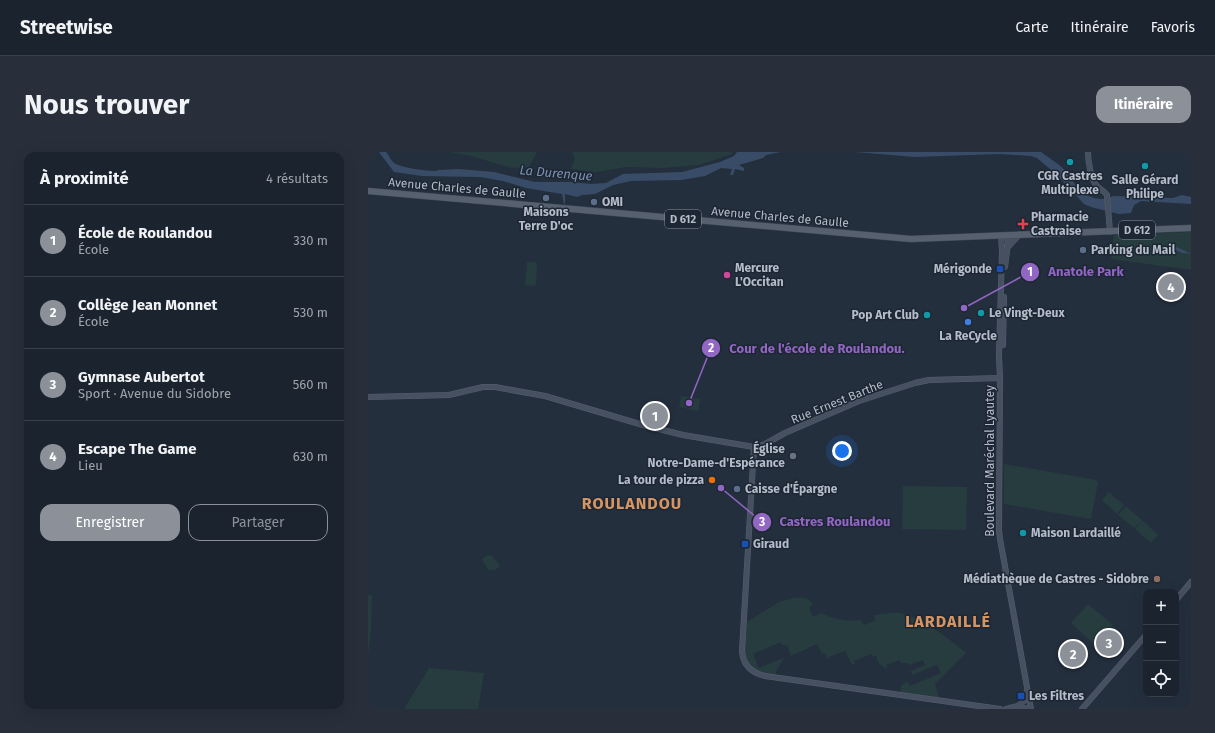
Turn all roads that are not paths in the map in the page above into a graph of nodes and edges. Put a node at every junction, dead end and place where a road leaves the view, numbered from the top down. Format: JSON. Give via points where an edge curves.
{"nodes":[{"id":1,"x":1088,"y":152,"type":"edge"},
{"id":2,"x":368,"y":191,"type":"edge"},
{"id":3,"x":1191,"y":228,"type":"edge"},
{"id":4,"x":1110,"y":232,"type":"junction"},
{"id":5,"x":1003,"y":236,"type":"junction"},
{"id":6,"x":1020,"y":236,"type":"junction"},
{"id":7,"x":1008,"y":248,"type":"junction"},
{"id":8,"x":1000,"y":378,"type":"junction"},
{"id":9,"x":368,"y":397,"type":"edge"},
{"id":10,"x":754,"y":447,"type":"junction"},
{"id":11,"x":1191,"y":582,"type":"edge"},
{"id":12,"x":1179,"y":596,"type":"edge"},
{"id":13,"x":1143,"y":638,"type":"edge"},
{"id":14,"x":1027,"y":687,"type":"junction"},
{"id":15,"x":1018,"y":706,"type":"junction"},
{"id":16,"x":988,"y":708,"type":"edge"},
{"id":17,"x":1000,"y":709,"type":"edge"},
{"id":18,"x":1005,"y":709,"type":"edge"},
{"id":19,"x":1028,"y":709,"type":"edge"},
{"id":20,"x":1032,"y":709,"type":"edge"},
{"id":21,"x":1082,"y":709,"type":"edge"}],
"edges":[{"from":1,"to":4,"type":"street","via":[[1095,184],[1104,190],[1108,199]]},
{"from":2,"to":5,"type":"main road","name":"Avenue Charles de Gaulle","number":"D 612","via":[[905,239]]},
{"from":3,"to":4,"type":"main road","name":"Avenue Charles de Gaulle","number":"D 612"},
{"from":4,"to":6,"type":"main road","name":"Avenue Charles de Gaulle","number":"D 612"},
{"from":5,"to":6,"type":"main road","name":"Avenue Charles de Gaulle","number":"D 612"},
{"from":5,"to":7,"type":"street","via":[[1008,240]]},
{"from":5,"to":8,"type":"street"},
{"from":6,"to":7,"type":"street"},
{"from":7,"to":8,"type":"street"},
{"from":8,"to":10,"type":"street","name":"Rue Ernest Barthe","via":[[929,380],[915,383],[859,401]]},
{"from":8,"to":14,"type":"street","name":"Boulevard Maréchal Lyautey","via":[[1000,539]]},
{"from":9,"to":10,"type":"street","via":[[449,395],[494,387],[545,396],[683,435]]},
{"from":10,"to":16,"type":"street","via":[[742,651],[749,669],[764,676]]},
{"from":11,"to":12,"type":"street"},
{"from":13,"to":21,"type":"street"},
{"from":14,"to":15,"type":"street","via":[[1024,701]]},
{"from":14,"to":20,"type":"street","name":"Boulevard Maréchal Lyautey"},
{"from":15,"to":18,"type":"street"},
{"from":15,"to":19,"type":"street"},
{"from":16,"to":17,"type":"street"}]}
